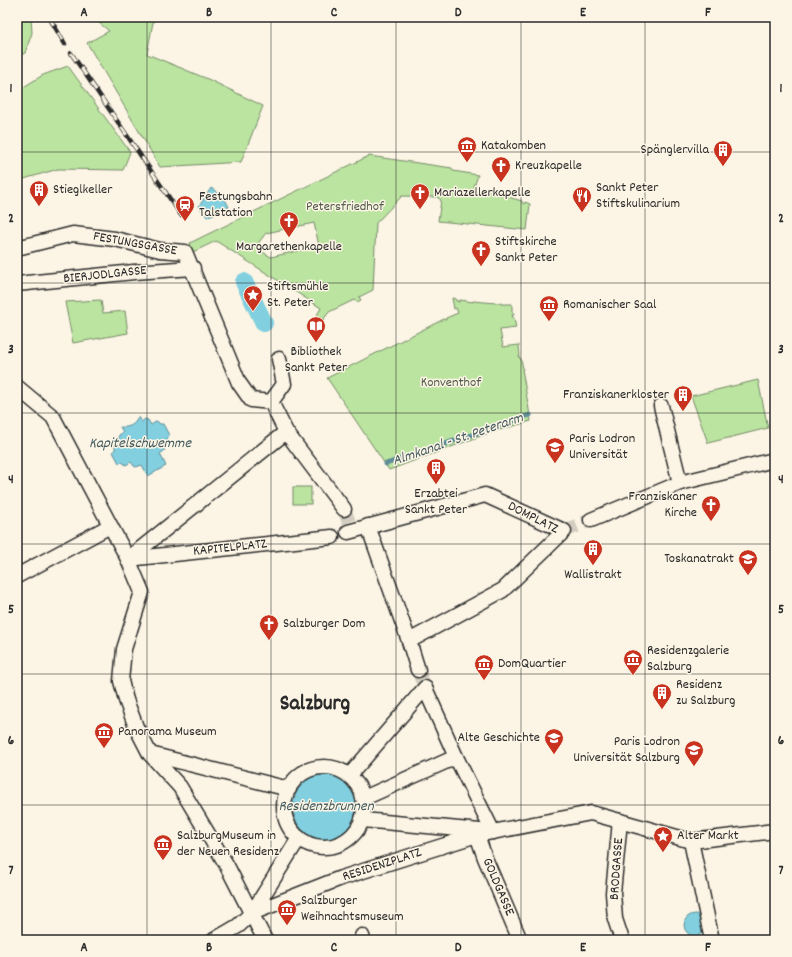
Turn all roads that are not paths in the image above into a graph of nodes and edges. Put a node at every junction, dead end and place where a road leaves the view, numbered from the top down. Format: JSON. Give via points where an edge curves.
{"nodes":[{"id":1,"x":17,"y":248,"type":"edge"},
{"id":2,"x":192,"y":268,"type":"junction"},
{"id":3,"x":17,"y":284,"type":"edge"},
{"id":4,"x":279,"y":359,"type":"dead end"},
{"id":5,"x":17,"y":387,"type":"edge"},
{"id":6,"x":271,"y":402,"type":"junction"},
{"id":7,"x":661,"y":406,"type":"dead end"},
{"id":8,"x":286,"y":432,"type":"junction"},
{"id":9,"x":774,"y":460,"type":"dead end"},
{"id":10,"x":680,"y":483,"type":"junction"},
{"id":11,"x":344,"y":509,"type":"tunnel mouth"},
{"id":12,"x":591,"y":520,"type":"tunnel mouth"},
{"id":13,"x":110,"y":526,"type":"junction"},
{"id":14,"x":368,"y":526,"type":"junction"},
{"id":15,"x":350,"y":529,"type":"dead end"},
{"id":16,"x":332,"y":537,"type":"dead end"},
{"id":17,"x":128,"y":559,"type":"junction"},
{"id":18,"x":17,"y":576,"type":"edge"},
{"id":19,"x":409,"y":641,"type":"junction"},
{"id":20,"x":418,"y":670,"type":"tunnel mouth"},
{"id":21,"x":150,"y":754,"type":"junction"},
{"id":22,"x":456,"y":757,"type":"junction"},
{"id":23,"x":349,"y":776,"type":"junction"},
{"id":24,"x":289,"y":789,"type":"junction"},
{"id":25,"x":364,"y":798,"type":"junction"},
{"id":26,"x":363,"y":820,"type":"junction"},
{"id":27,"x":620,"y":821,"type":"junction"},
{"id":28,"x":775,"y":831,"type":"edge"},
{"id":29,"x":492,"y":832,"type":"junction"},
{"id":30,"x":477,"y":835,"type":"junction"},
{"id":31,"x":299,"y":838,"type":"junction"},
{"id":32,"x":690,"y":841,"type":"junction"},
{"id":33,"x":252,"y":913,"type":"junction"},
{"id":34,"x":214,"y":940,"type":"edge"},
{"id":35,"x":265,"y":940,"type":"edge"},
{"id":36,"x":520,"y":940,"type":"edge"},
{"id":37,"x":622,"y":940,"type":"edge"},
{"id":38,"x":712,"y":940,"type":"edge"}],
"edges":[{"from":1,"to":2,"type":"street","name":"FESTUNGSGASSE","via":[[73,234],[115,238],[160,250],[185,252]]},
{"from":2,"to":3,"type":"street","name":"BIERJODLGASSE","via":[[147,270]]},
{"from":2,"to":6,"type":"street","name":"FESTUNGSGASSE","via":[[239,383],[251,400]]},
{"from":4,"to":6,"type":"street","via":[[284,384]]},
{"from":5,"to":13,"type":"street","via":[[54,417]]},
{"from":6,"to":8,"type":"street"},
{"from":7,"to":10,"type":"street"},
{"from":8,"to":11,"type":"street"},
{"from":8,"to":17,"type":"street"},
{"from":9,"to":10,"type":"street"},
{"from":10,"to":12,"type":"street"},
{"from":13,"to":17,"type":"street"},
{"from":13,"to":18,"type":"street"},
{"from":14,"to":15,"type":"street","name":"DOMPLATZ"},
{"from":14,"to":19,"type":"street"},
{"from":14,"to":19,"type":"street","name":"DOMPLATZ","via":[[485,495],[564,531],[503,590]]},
{"from":16,"to":17,"type":"street","name":"KAPITELPLATZ"},
{"from":17,"to":21,"type":"street","via":[[142,592],[124,649],[121,681],[136,727]]},
{"from":19,"to":20,"type":"street"},
{"from":21,"to":24,"type":"street"},
{"from":21,"to":33,"type":"street","via":[[180,787]]},
{"from":22,"to":23,"type":"street","via":[[425,688]]},
{"from":22,"to":25,"type":"street"},
{"from":22,"to":29,"type":"street"},
{"from":23,"to":24,"type":"street","via":[[332,768],[319,767],[306,771],[296,778]]},
{"from":23,"to":25,"type":"street","via":[[360,787]]},
{"from":24,"to":31,"type":"street","via":[[284,801],[284,814],[288,826]]},
{"from":25,"to":26,"type":"street"},
{"from":26,"to":29,"type":"street","name":"RESIDENZPLATZ"},
{"from":26,"to":31,"type":"street","via":[[358,830],[341,844],[319,847]]},
{"from":27,"to":29,"type":"street","name":"RESIDENZPLATZ","via":[[591,813]]},
{"from":27,"to":32,"type":"street"},
{"from":27,"to":37,"type":"street","name":"BRODGASSE","via":[[613,893],[615,920]]},
{"from":28,"to":32,"type":"street"},
{"from":29,"to":30,"type":"street","name":"RESIDENZPLATZ"},
{"from":30,"to":33,"type":"street","name":"RESIDENZPLATZ","via":[[341,878]]},
{"from":30,"to":36,"type":"street","name":"GOLDGASSE"},
{"from":31,"to":33,"type":"street","name":"RESIDENZPLATZ"},
{"from":32,"to":38,"type":"street"},
{"from":33,"to":34,"type":"street","name":"RESIDENZPLATZ","via":[[238,926]]},
{"from":33,"to":35,"type":"street"}]}
